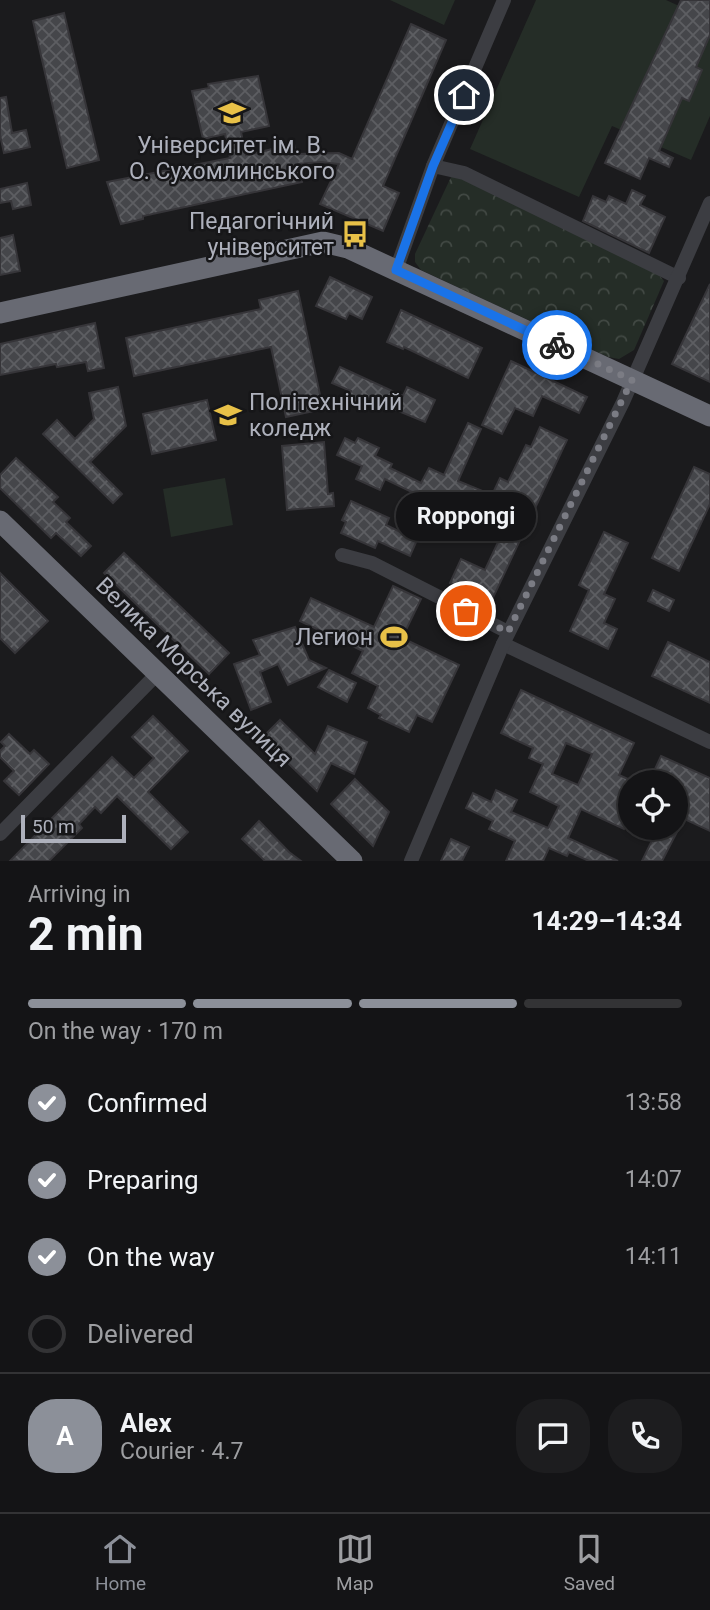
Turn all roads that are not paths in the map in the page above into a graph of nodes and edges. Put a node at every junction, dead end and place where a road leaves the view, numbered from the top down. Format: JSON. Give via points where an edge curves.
{"nodes":[{"id":1,"x":504,"y":0,"type":"edge"},
{"id":2,"x":433,"y":166,"type":"junction"},
{"id":3,"x":710,"y":203,"type":"edge"},
{"id":4,"x":396,"y":270,"type":"junction"},
{"id":5,"x":679,"y":278,"type":"junction"},
{"id":6,"x":0,"y":313,"type":"edge"},
{"id":7,"x":632,"y":380,"type":"junction"},
{"id":8,"x":710,"y":416,"type":"edge"},
{"id":9,"x":0,"y":521,"type":"edge"},
{"id":10,"x":342,"y":555,"type":"dead end"},
{"id":11,"x":506,"y":638,"type":"junction"},
{"id":12,"x":157,"y":674,"type":"junction"},
{"id":13,"x":710,"y":742,"type":"edge"},
{"id":14,"x":0,"y":834,"type":"edge"},
{"id":15,"x":352,"y":861,"type":"edge"},
{"id":16,"x":411,"y":861,"type":"edge"}],
"edges":[{"from":1,"to":2,"type":"street"},
{"from":2,"to":4,"type":"street"},
{"from":2,"to":5,"type":"street","via":[[464,173]]},
{"from":3,"to":5,"type":"street"},
{"from":4,"to":6,"type":"highway","via":[[323,242]]},
{"from":4,"to":7,"type":"highway"},
{"from":5,"to":7,"type":"street"},
{"from":7,"to":8,"type":"highway"},
{"from":7,"to":11,"type":"street"},
{"from":9,"to":12,"type":"highway","name":"Велика Морська вулиця"},
{"from":10,"to":11,"type":"street","via":[[372,563]]},
{"from":11,"to":13,"type":"street"},
{"from":11,"to":16,"type":"street"},
{"from":12,"to":14,"type":"street"},
{"from":12,"to":15,"type":"highway","name":"Велика Морська вулиця"}]}
